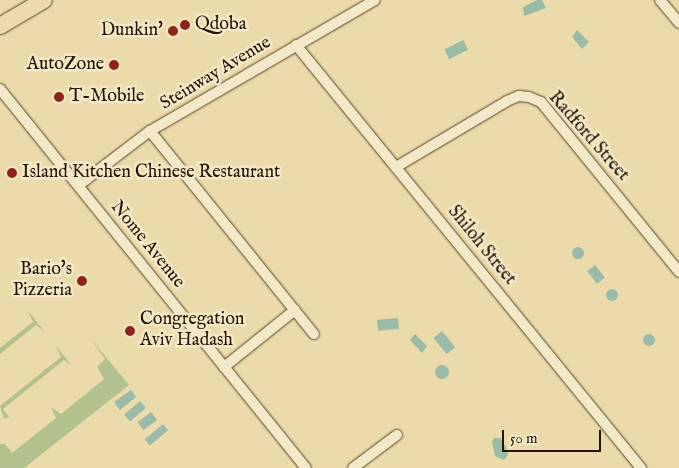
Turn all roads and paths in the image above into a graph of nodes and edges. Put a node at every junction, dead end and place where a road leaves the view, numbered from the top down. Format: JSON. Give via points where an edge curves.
{"nodes":[{"id":1,"x":44,"y":0,"type":"edge"},
{"id":2,"x":375,"y":0,"type":"edge"},
{"id":3,"x":660,"y":0,"type":"edge"},
{"id":4,"x":679,"y":23,"type":"edge"},
{"id":5,"x":0,"y":26,"type":"edge"},
{"id":6,"x":296,"y":45,"type":"junction"},
{"id":7,"x":0,"y":89,"type":"edge"},
{"id":8,"x":150,"y":131,"type":"junction"},
{"id":9,"x":396,"y":167,"type":"junction"},
{"id":10,"x":79,"y":185,"type":"junction"},
{"id":11,"x":679,"y":272,"type":"edge"},
{"id":12,"x":295,"y":310,"type":"junction"},
{"id":13,"x":314,"y":334,"type":"dead end"},
{"id":14,"x":224,"y":367,"type":"junction"},
{"id":15,"x":397,"y":435,"type":"dead end"},
{"id":16,"x":306,"y":468,"type":"edge"},
{"id":17,"x":354,"y":468,"type":"edge"},
{"id":18,"x":641,"y":468,"type":"edge"}],
"edges":[{"from":1,"to":5,"type":"main road"},
{"from":2,"to":6,"type":"street","name":"Steinway Avenue"},
{"from":3,"to":4,"type":"street"},
{"from":6,"to":8,"type":"street","name":"Steinway Avenue"},
{"from":6,"to":9,"type":"street","name":"Shiloh Street"},
{"from":7,"to":10,"type":"street","name":"Nome Avenue"},
{"from":8,"to":10,"type":"street","name":"Steinway Avenue"},
{"from":8,"to":12,"type":"street"},
{"from":9,"to":11,"type":"street","name":"Radford Street","via":[[507,101],[520,96],[529,97],[541,102]]},
{"from":9,"to":18,"type":"street","name":"Shiloh Street"},
{"from":10,"to":14,"type":"street","name":"Nome Avenue"},
{"from":12,"to":13,"type":"street"},
{"from":12,"to":14,"type":"street"},
{"from":14,"to":16,"type":"street","name":"Nome Avenue"},
{"from":15,"to":17,"type":"street"}]}
